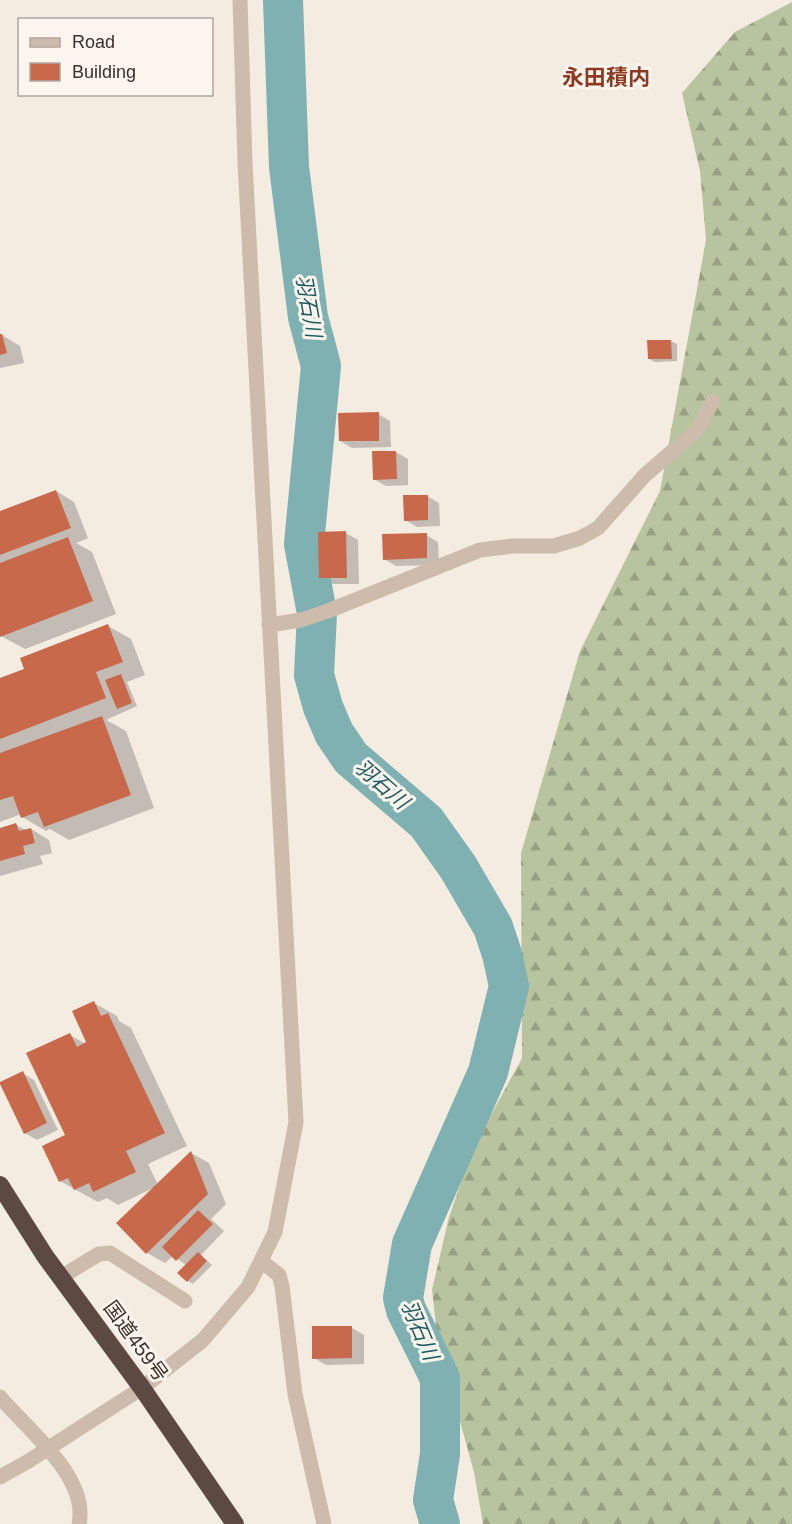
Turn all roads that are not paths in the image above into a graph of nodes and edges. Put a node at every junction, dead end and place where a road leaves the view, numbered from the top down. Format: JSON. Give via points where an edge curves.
{"nodes":[{"id":1,"x":240,"y":0,"type":"edge"},
{"id":2,"x":713,"y":401,"type":"dead end"},
{"id":3,"x":269,"y":625,"type":"junction"},
{"id":4,"x":0,"y":1185,"type":"edge"},
{"id":5,"x":261,"y":1261,"type":"junction"},
{"id":6,"x":61,"y":1277,"type":"junction"},
{"id":7,"x":185,"y":1301,"type":"dead end"},
{"id":8,"x":142,"y":1388,"type":"junction"},
{"id":9,"x":0,"y":1396,"type":"edge"},
{"id":10,"x":48,"y":1448,"type":"junction"},
{"id":11,"x":0,"y":1477,"type":"edge"},
{"id":12,"x":80,"y":1524,"type":"edge"},
{"id":13,"x":234,"y":1524,"type":"edge"},
{"id":14,"x":324,"y":1524,"type":"edge"}],
"edges":[{"from":1,"to":3,"type":"street"},
{"from":2,"to":3,"type":"street","via":[[697,430],[645,475],[598,528],[580,538],[554,546],[480,550],[328,611]]},
{"from":3,"to":5,"type":"street","via":[[296,1122],[275,1232]]},
{"from":4,"to":6,"type":"highway","name":"国道459号"},
{"from":5,"to":8,"type":"street","via":[[248,1287],[203,1340]]},
{"from":5,"to":14,"type":"street","via":[[279,1275],[282,1286],[295,1394]]},
{"from":6,"to":7,"type":"street","via":[[99,1254],[110,1253]]},
{"from":6,"to":8,"type":"highway","name":"国道459号"},
{"from":8,"to":10,"type":"street"},
{"from":8,"to":13,"type":"highway","name":"国道459号"},
{"from":9,"to":10,"type":"street"},
{"from":10,"to":11,"type":"street"},
{"from":10,"to":12,"type":"street","via":[[79,1499]]}]}
